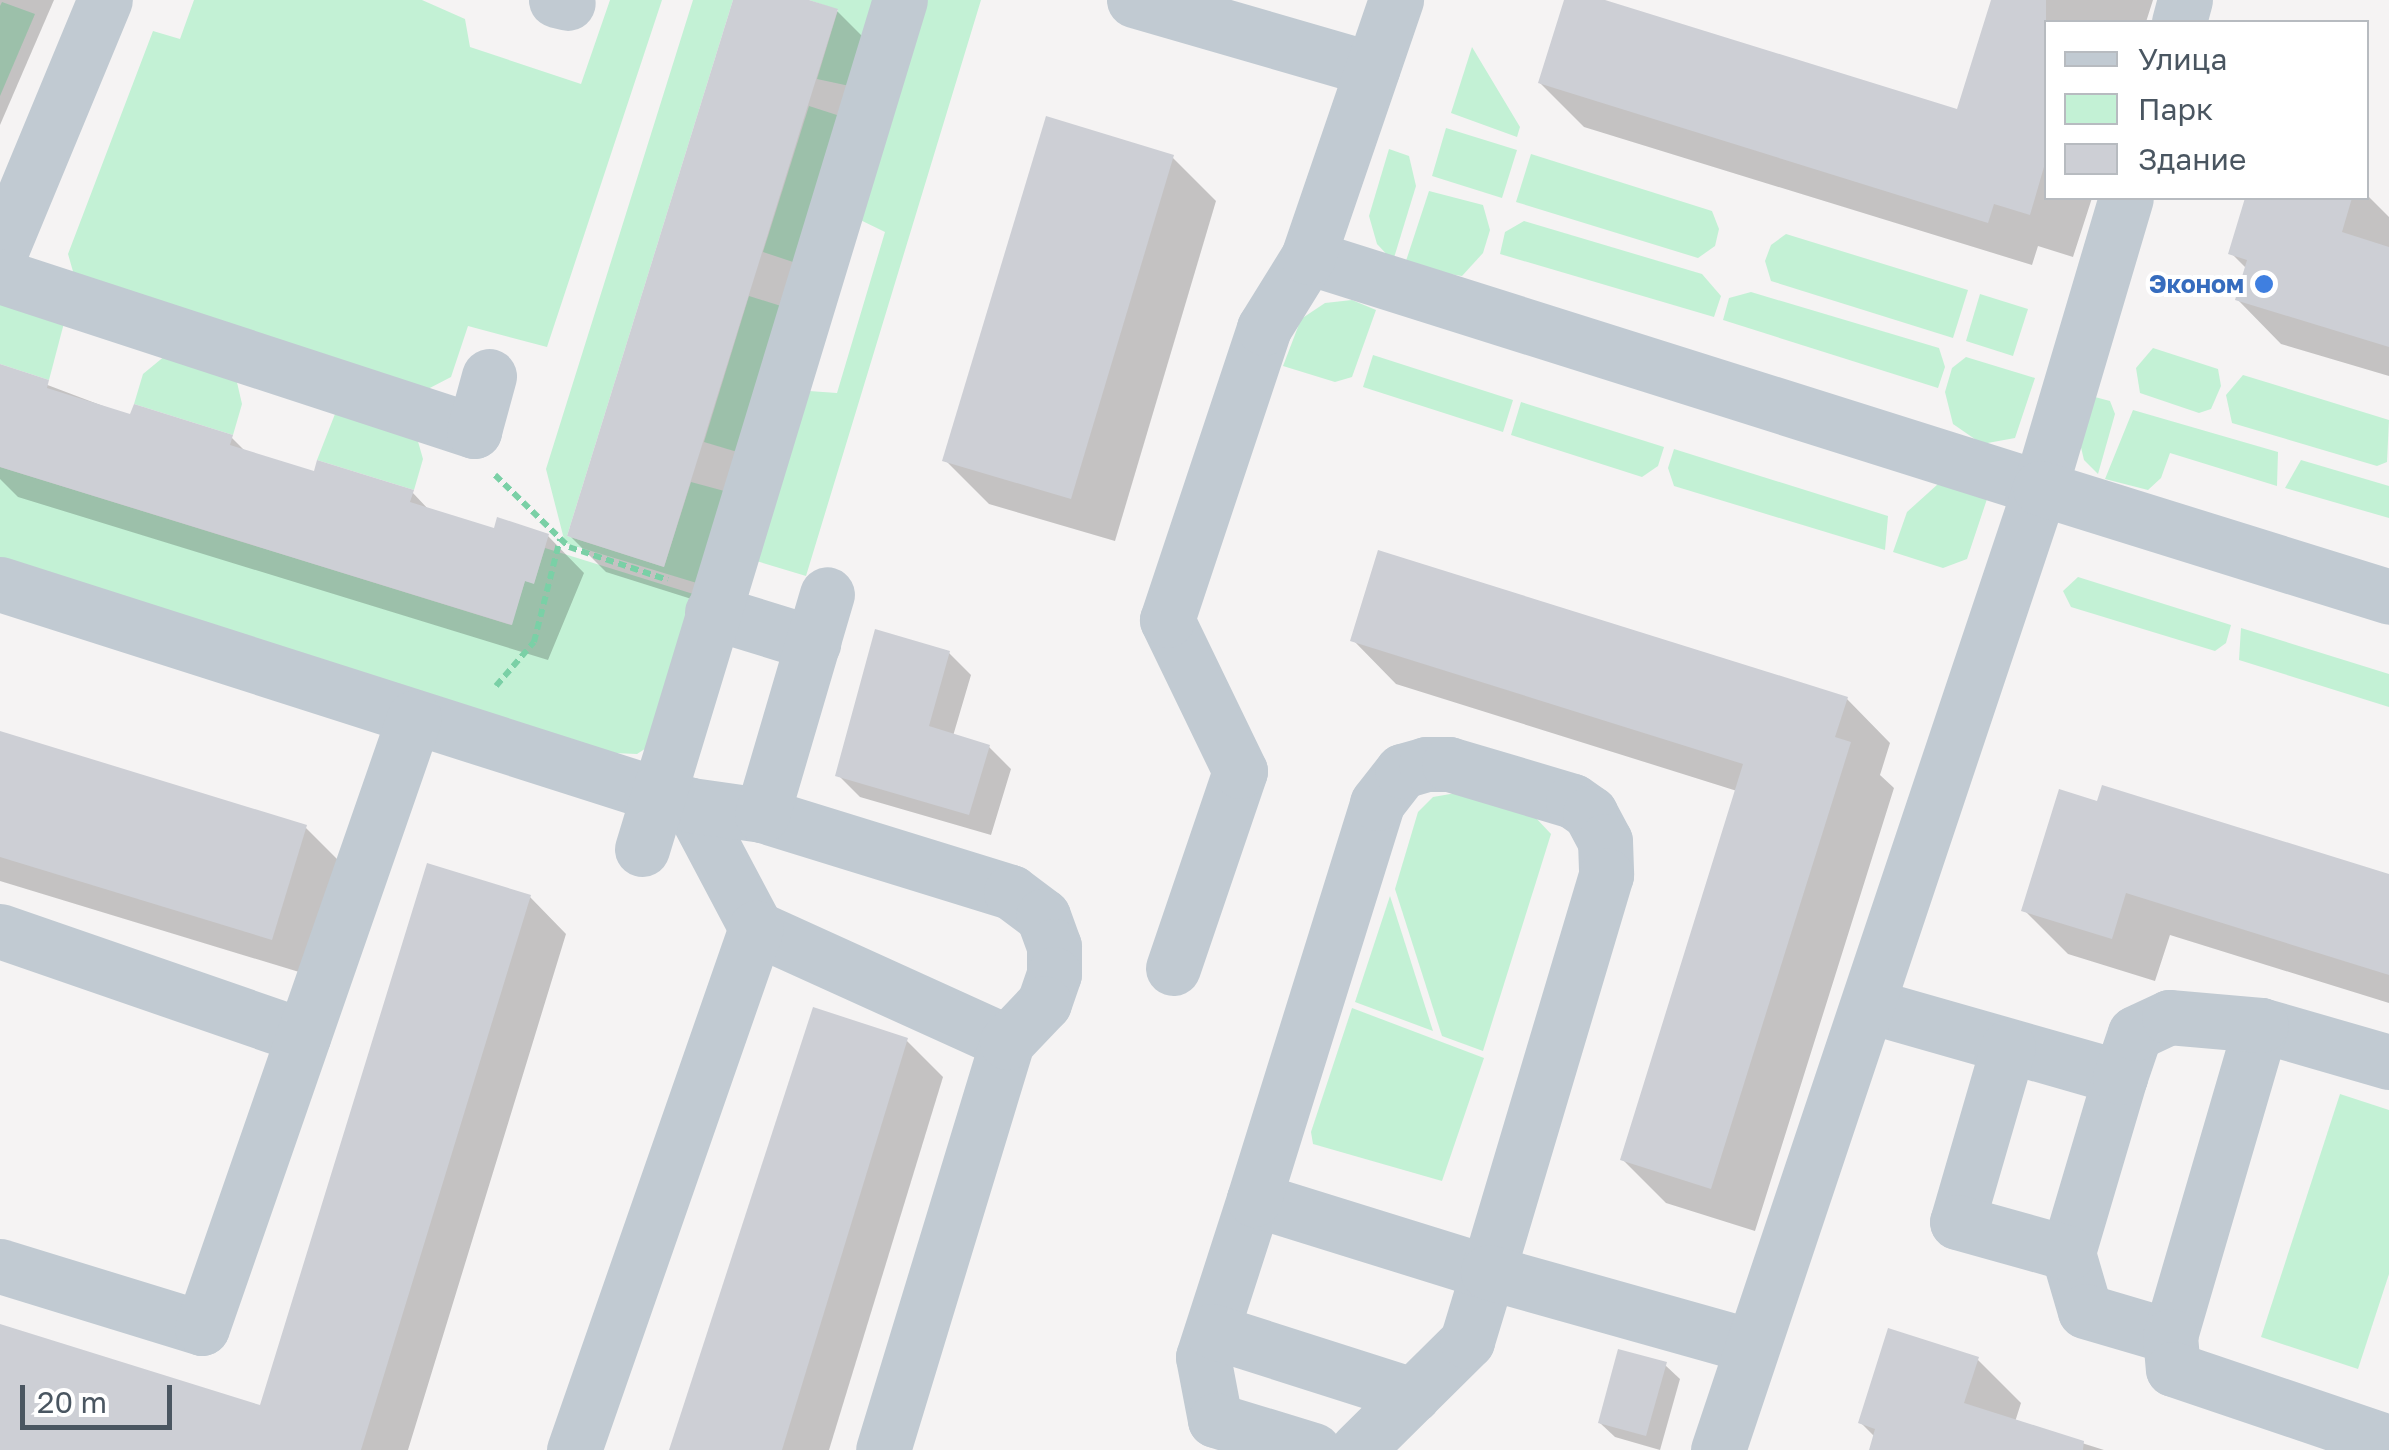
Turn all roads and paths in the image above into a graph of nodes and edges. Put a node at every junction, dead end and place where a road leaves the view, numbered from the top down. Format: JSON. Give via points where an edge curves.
{"nodes":[{"id":1,"x":106,"y":0,"type":"edge"},
{"id":2,"x":900,"y":0,"type":"edge"},
{"id":3,"x":1134,"y":0,"type":"edge"},
{"id":4,"x":1396,"y":0,"type":"edge"},
{"id":5,"x":1372,"y":70,"type":"junction"},
{"id":6,"x":2125,"y":200,"type":"edge"},
{"id":7,"x":0,"y":253,"type":"edge"},
{"id":8,"x":1308,"y":257,"type":"junction"},
{"id":9,"x":0,"y":276,"type":"edge"},
{"id":10,"x":489,"y":376,"type":"dead end"},
{"id":11,"x":474,"y":432,"type":"junction"},
{"id":12,"x":2040,"y":488,"type":"junction"},
{"id":13,"x":560,"y":539,"type":"junction"},
{"id":14,"x":0,"y":584,"type":"edge"},
{"id":15,"x":2389,"y":597,"type":"edge"},
{"id":16,"x":714,"y":605,"type":"junction"},
{"id":17,"x":414,"y":718,"type":"junction"},
{"id":18,"x":674,"y":800,"type":"junction"},
{"id":19,"x":762,"y":816,"type":"junction"},
{"id":20,"x":642,"y":849,"type":"dead end"},
{"id":21,"x":756,"y":928,"type":"junction"},
{"id":22,"x":0,"y":931,"type":"edge"},
{"id":23,"x":1173,"y":968,"type":"dead end"},
{"id":24,"x":1870,"y":1006,"type":"junction"},
{"id":25,"x":2261,"y":1025,"type":"junction"},
{"id":26,"x":302,"y":1036,"type":"junction"},
{"id":27,"x":1008,"y":1042,"type":"junction"},
{"id":28,"x":2008,"y":1047,"type":"junction"},
{"id":29,"x":2389,"y":1062,"type":"edge"},
{"id":30,"x":2120,"y":1077,"type":"junction"},
{"id":31,"x":1254,"y":1199,"type":"junction"},
{"id":32,"x":2068,"y":1253,"type":"junction"},
{"id":33,"x":0,"y":1266,"type":"edge"},
{"id":34,"x":1488,"y":1272,"type":"junction"},
{"id":35,"x":1212,"y":1331,"type":"junction"},
{"id":36,"x":2170,"y":1336,"type":"junction"},
{"id":37,"x":1752,"y":1346,"type":"junction"},
{"id":38,"x":1413,"y":1395,"type":"junction"},
{"id":39,"x":2389,"y":1442,"type":"edge"},
{"id":40,"x":574,"y":1450,"type":"edge"},
{"id":41,"x":883,"y":1450,"type":"edge"},
{"id":42,"x":1314,"y":1450,"type":"edge"},
{"id":43,"x":1357,"y":1450,"type":"edge"},
{"id":44,"x":1718,"y":1450,"type":"edge"}],
"edges":[{"from":1,"to":7,"type":"lane"},
{"from":2,"to":16,"type":"lane"},
{"from":3,"to":5,"type":"lane"},
{"from":4,"to":5,"type":"lane"},
{"from":5,"to":8,"type":"lane"},
{"from":6,"to":12,"type":"lane"},
{"from":8,"to":12,"type":"lane"},
{"from":8,"to":23,"type":"lane","via":[[1264,328],[1168,620],[1240,771]]},
{"from":9,"to":11,"type":"lane"},
{"from":10,"to":11,"type":"lane"},
{"from":11,"to":13,"type":"path","via":[[496,478]]},
{"from":12,"to":15,"type":"lane"},
{"from":12,"to":24,"type":"lane"},
{"from":13,"to":16,"type":"path"},
{"from":13,"to":17,"type":"path","via":[[534,642],[482,702]]},
{"from":14,"to":17,"type":"lane"},
{"from":16,"to":18,"type":"lane"},
{"from":16,"to":19,"type":"lane","via":[[820,618]]},
{"from":17,"to":18,"type":"lane"},
{"from":17,"to":26,"type":"lane"},
{"from":18,"to":19,"type":"lane"},
{"from":18,"to":20,"type":"lane"},
{"from":18,"to":21,"type":"lane"},
{"from":19,"to":27,"type":"lane","via":[[1011,892],[1042,916],[1054,946],[1054,974],[1044,1003]]},
{"from":21,"to":27,"type":"lane"},
{"from":21,"to":40,"type":"lane"},
{"from":22,"to":26,"type":"lane"},
{"from":24,"to":28,"type":"lane"},
{"from":24,"to":37,"type":"lane"},
{"from":25,"to":29,"type":"lane"},
{"from":25,"to":30,"type":"lane","via":[[2170,1018],[2134,1034]]},
{"from":25,"to":36,"type":"lane"},
{"from":26,"to":33,"type":"lane","via":[[202,1328]]},
{"from":27,"to":41,"type":"lane"},
{"from":28,"to":30,"type":"lane"},
{"from":28,"to":32,"type":"lane","via":[[1957,1222]]},
{"from":30,"to":32,"type":"lane"},
{"from":31,"to":34,"type":"lane"},
{"from":31,"to":34,"type":"lane","via":[[1385,787],[1402,771],[1449,764],[1550,793],[1573,801],[1598,824],[1606,875]]},
{"from":31,"to":35,"type":"lane"},
{"from":32,"to":36,"type":"lane","via":[[2085,1312]]},
{"from":34,"to":37,"type":"lane"},
{"from":34,"to":38,"type":"lane","via":[[1467,1341]]},
{"from":35,"to":38,"type":"lane"},
{"from":35,"to":42,"type":"lane","via":[[1203,1357],[1215,1420]]},
{"from":36,"to":39,"type":"lane","via":[[2172,1369]]},
{"from":37,"to":44,"type":"lane"},
{"from":38,"to":43,"type":"lane"}]}
